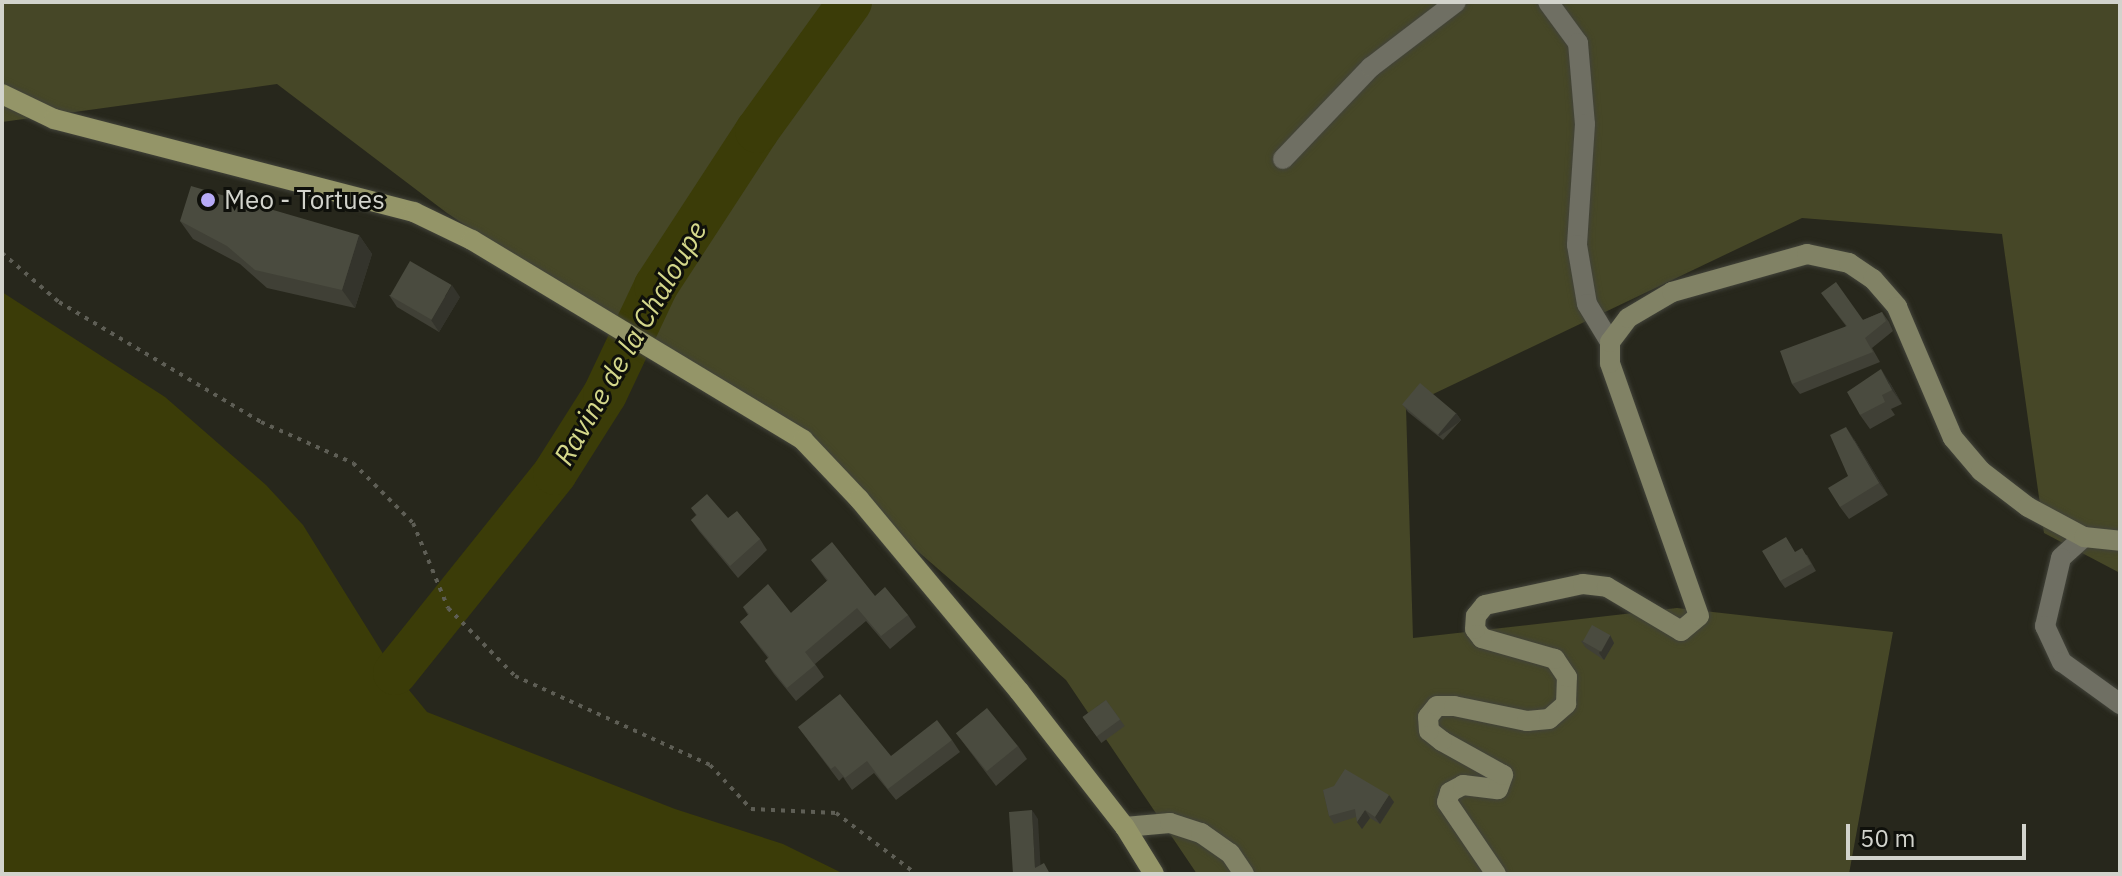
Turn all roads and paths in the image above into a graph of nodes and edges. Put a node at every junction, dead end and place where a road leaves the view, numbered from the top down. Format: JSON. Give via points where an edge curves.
{"nodes":[{"id":1,"x":1456,"y":2,"type":"edge"},
{"id":2,"x":1548,"y":2,"type":"edge"},
{"id":3,"x":2,"y":94,"type":"edge"},
{"id":4,"x":1283,"y":159,"type":"dead end"},
{"id":5,"x":2,"y":253,"type":"edge"},
{"id":6,"x":1610,"y":342,"type":"junction"},
{"id":7,"x":2084,"y":537,"type":"junction"},
{"id":8,"x":2120,"y":541,"type":"edge"},
{"id":9,"x":2120,"y":704,"type":"edge"},
{"id":10,"x":1125,"y":827,"type":"junction"},
{"id":11,"x":916,"y":874,"type":"edge"},
{"id":12,"x":1154,"y":874,"type":"edge"},
{"id":13,"x":1244,"y":874,"type":"edge"},
{"id":14,"x":1496,"y":874,"type":"edge"}],
"edges":[{"from":1,"to":4,"type":"street","via":[[1371,67]]},
{"from":2,"to":6,"type":"street","via":[[1578,43],[1585,124],[1577,245],[1587,304]]},
{"from":3,"to":10,"type":"main road","via":[[54,119],[414,212],[472,240],[803,440],[1019,691]]},
{"from":5,"to":11,"type":"path","via":[[59,302],[234,406],[353,463],[413,523],[448,608],[515,676],[710,765],[751,809],[836,813]]},
{"from":6,"to":7,"type":"main road","via":[[1628,318],[1672,292],[1807,254],[1849,263],[1873,279],[1897,307],[1953,438],[1981,471],[2028,507]]},
{"from":6,"to":14,"type":"main road","via":[[1613,374],[1699,616],[1681,631],[1607,587],[1583,584],[1485,605],[1476,616],[1475,629],[1482,638],[1555,659],[1567,677],[1566,704],[1549,719],[1527,721],[1454,706],[1437,706],[1428,717],[1435,736],[1503,775],[1498,789],[1463,785],[1450,792],[1447,802]]},
{"from":7,"to":8,"type":"main road"},
{"from":7,"to":9,"type":"street","via":[[2061,558],[2045,626],[2062,662]]},
{"from":10,"to":12,"type":"main road"},
{"from":10,"to":13,"type":"main road","via":[[1170,823],[1201,833],[1230,853]]}]}
